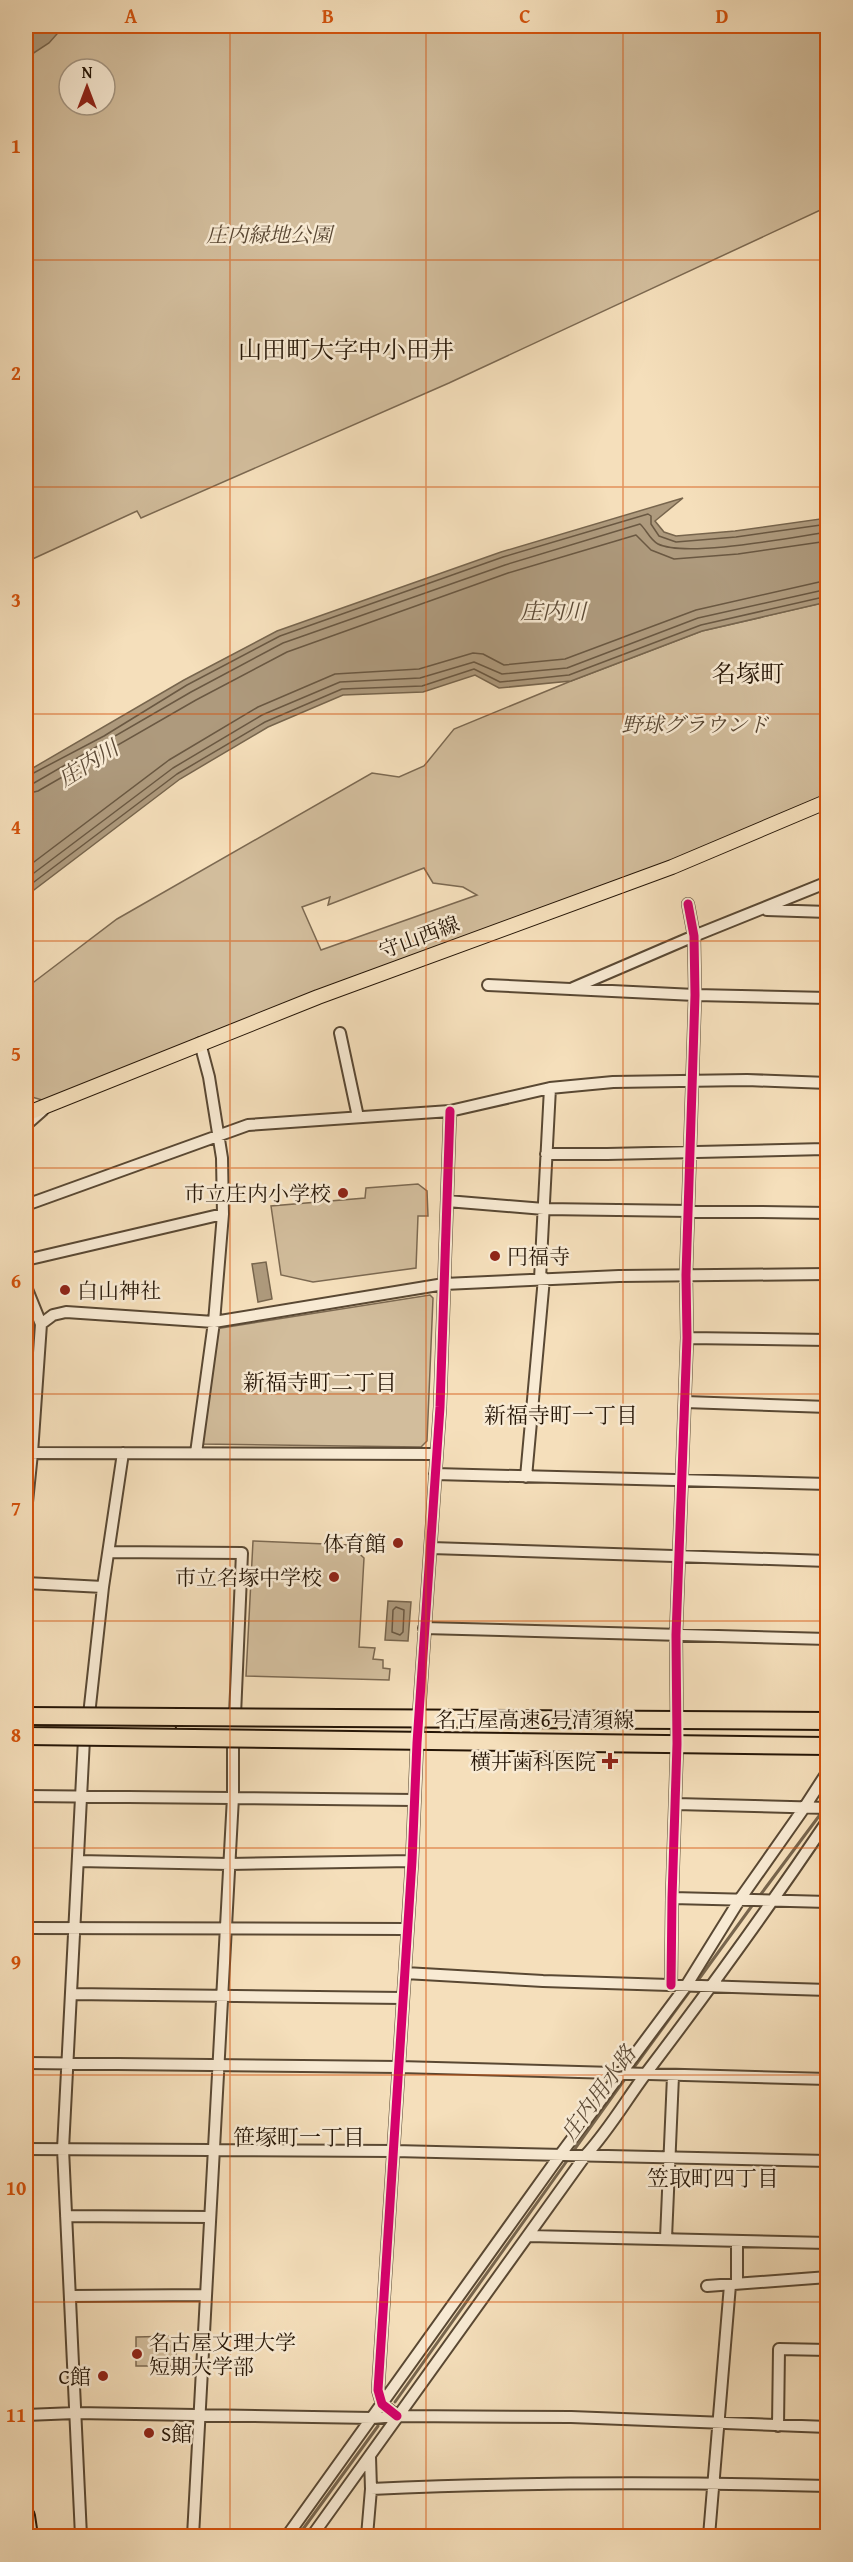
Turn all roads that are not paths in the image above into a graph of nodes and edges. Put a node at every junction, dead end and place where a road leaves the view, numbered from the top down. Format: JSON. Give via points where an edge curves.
{"nodes":[{"id":1,"x":828,"y":801,"type":"edge"},
{"id":2,"x":828,"y":882,"type":"edge"},
{"id":3,"x":688,"y":904,"type":"dead end"},
{"id":4,"x":763,"y":909,"type":"junction"},
{"id":5,"x":828,"y":912,"type":"edge"},
{"id":6,"x":694,"y":936,"type":"junction"},
{"id":7,"x":488,"y":985,"type":"dead end"},
{"id":8,"x":570,"y":989,"type":"junction"},
{"id":9,"x":695,"y":995,"type":"junction"},
{"id":10,"x":828,"y":998,"type":"edge"},
{"id":11,"x":340,"y":1033,"type":"dead end"},
{"id":12,"x":200,"y":1043,"type":"junction"},
{"id":13,"x":692,"y":1082,"type":"junction"},
{"id":14,"x":827,"y":1083,"type":"edge"},
{"id":15,"x":550,"y":1088,"type":"junction"},
{"id":16,"x":52,"y":1102,"type":"junction"},
{"id":17,"x":450,"y":1111,"type":"junction"},
{"id":18,"x":26,"y":1114,"type":"edge"},
{"id":19,"x":358,"y":1117,"type":"junction"},
{"id":20,"x":26,"y":1125,"type":"edge"},
{"id":21,"x":219,"y":1136,"type":"junction"},
{"id":22,"x":825,"y":1149,"type":"junction"},
{"id":23,"x":691,"y":1153,"type":"junction"},
{"id":24,"x":546,"y":1154,"type":"junction"},
{"id":25,"x":447,"y":1200,"type":"junction"},
{"id":26,"x":26,"y":1205,"type":"edge"},
{"id":27,"x":544,"y":1209,"type":"junction"},
{"id":28,"x":689,"y":1212,"type":"junction"},
{"id":29,"x":827,"y":1213,"type":"edge"},
{"id":30,"x":223,"y":1214,"type":"junction"},
{"id":31,"x":26,"y":1260,"type":"edge"},
{"id":32,"x":828,"y":1274,"type":"edge"},
{"id":33,"x":686,"y":1275,"type":"junction"},
{"id":34,"x":542,"y":1278,"type":"junction"},
{"id":35,"x":444,"y":1284,"type":"junction"},
{"id":36,"x":26,"y":1287,"type":"edge"},
{"id":37,"x":214,"y":1322,"type":"junction"},
{"id":38,"x":41,"y":1324,"type":"junction"},
{"id":39,"x":687,"y":1338,"type":"junction"},
{"id":40,"x":828,"y":1340,"type":"edge"},
{"id":41,"x":685,"y":1402,"type":"junction"},
{"id":42,"x":31,"y":1406,"type":"edge"},
{"id":43,"x":828,"y":1407,"type":"edge"},
{"id":44,"x":29,"y":1453,"type":"edge"},
{"id":45,"x":123,"y":1453,"type":"junction"},
{"id":46,"x":196,"y":1453,"type":"junction"},
{"id":47,"x":436,"y":1454,"type":"junction"},
{"id":48,"x":435,"y":1474,"type":"junction"},
{"id":49,"x":526,"y":1477,"type":"junction"},
{"id":50,"x":682,"y":1480,"type":"junction"},
{"id":51,"x":828,"y":1484,"type":"edge"},
{"id":52,"x":26,"y":1512,"type":"edge"},
{"id":53,"x":431,"y":1548,"type":"junction"},
{"id":54,"x":109,"y":1552,"type":"junction"},
{"id":55,"x":680,"y":1557,"type":"junction"},
{"id":56,"x":828,"y":1561,"type":"edge"},
{"id":57,"x":26,"y":1583,"type":"edge"},
{"id":58,"x":103,"y":1587,"type":"junction"},
{"id":59,"x":424,"y":1628,"type":"junction"},
{"id":60,"x":676,"y":1635,"type":"junction"},
{"id":61,"x":828,"y":1639,"type":"edge"},
{"id":62,"x":420,"y":1712,"type":"junction"},
{"id":63,"x":745,"y":1713,"type":"joint"},
{"id":64,"x":89,"y":1715,"type":"junction"},
{"id":65,"x":235,"y":1715,"type":"junction"},
{"id":66,"x":828,"y":1715,"type":"edge"},
{"id":67,"x":26,"y":1717,"type":"edge"},
{"id":68,"x":677,"y":1717,"type":"junction"},
{"id":69,"x":828,"y":1721,"type":"edge"},
{"id":70,"x":828,"y":1733,"type":"edge"},
{"id":71,"x":26,"y":1737,"type":"edge"},
{"id":72,"x":84,"y":1739,"type":"junction"},
{"id":73,"x":233,"y":1740,"type":"junction"},
{"id":74,"x":410,"y":1742,"type":"junction"},
{"id":75,"x":677,"y":1744,"type":"junction"},
{"id":76,"x":828,"y":1746,"type":"edge"},
{"id":77,"x":828,"y":1771,"type":"edge"},
{"id":78,"x":82,"y":1795,"type":"junction"},
{"id":79,"x":26,"y":1796,"type":"edge"},
{"id":80,"x":233,"y":1797,"type":"junction"},
{"id":81,"x":414,"y":1800,"type":"junction"},
{"id":82,"x":676,"y":1804,"type":"junction"},
{"id":83,"x":804,"y":1808,"type":"junction"},
{"id":84,"x":828,"y":1808,"type":"edge"},
{"id":85,"x":828,"y":1820,"type":"edge"},
{"id":86,"x":78,"y":1861,"type":"junction"},
{"id":87,"x":412,"y":1862,"type":"junction"},
{"id":88,"x":229,"y":1864,"type":"junction"},
{"id":89,"x":672,"y":1898,"type":"junction"},
{"id":90,"x":740,"y":1899,"type":"junction"},
{"id":91,"x":774,"y":1901,"type":"junction"},
{"id":92,"x":828,"y":1902,"type":"edge"},
{"id":93,"x":26,"y":1928,"type":"edge"},
{"id":94,"x":75,"y":1928,"type":"junction"},
{"id":95,"x":407,"y":1929,"type":"junction"},
{"id":96,"x":226,"y":1930,"type":"junction"},
{"id":97,"x":405,"y":1973,"type":"junction"},
{"id":98,"x":671,"y":1985,"type":"junction"},
{"id":99,"x":686,"y":1986,"type":"junction"},
{"id":100,"x":712,"y":1987,"type":"junction"},
{"id":101,"x":828,"y":1990,"type":"edge"},
{"id":102,"x":71,"y":1994,"type":"junction"},
{"id":103,"x":221,"y":1996,"type":"junction"},
{"id":104,"x":403,"y":1998,"type":"junction"},
{"id":105,"x":26,"y":2063,"type":"edge"},
{"id":106,"x":67,"y":2063,"type":"junction"},
{"id":107,"x":218,"y":2065,"type":"junction"},
{"id":108,"x":399,"y":2067,"type":"junction"},
{"id":109,"x":622,"y":2075,"type":"junction"},
{"id":110,"x":644,"y":2075,"type":"junction"},
{"id":111,"x":673,"y":2076,"type":"junction"},
{"id":112,"x":828,"y":2079,"type":"edge"},
{"id":113,"x":26,"y":2149,"type":"edge"},
{"id":114,"x":63,"y":2150,"type":"junction"},
{"id":115,"x":214,"y":2150,"type":"junction"},
{"id":116,"x":394,"y":2151,"type":"junction"},
{"id":117,"x":560,"y":2156,"type":"junction"},
{"id":118,"x":585,"y":2156,"type":"junction"},
{"id":119,"x":668,"y":2158,"type":"junction"},
{"id":120,"x":828,"y":2161,"type":"edge"},
{"id":121,"x":66,"y":2216,"type":"junction"},
{"id":122,"x":209,"y":2217,"type":"junction"},
{"id":123,"x":529,"y":2235,"type":"junction"},
{"id":124,"x":666,"y":2238,"type":"junction"},
{"id":125,"x":737,"y":2241,"type":"junction"},
{"id":126,"x":828,"y":2243,"type":"edge"},
{"id":127,"x":828,"y":2277,"type":"edge"},
{"id":128,"x":733,"y":2284,"type":"junction"},
{"id":129,"x":707,"y":2286,"type":"dead end"},
{"id":130,"x":206,"y":2295,"type":"junction"},
{"id":131,"x":70,"y":2296,"type":"junction"},
{"id":132,"x":828,"y":2350,"type":"edge"},
{"id":133,"x":382,"y":2404,"type":"junction"},
{"id":134,"x":75,"y":2414,"type":"junction"},
{"id":135,"x":26,"y":2415,"type":"edge"},
{"id":136,"x":199,"y":2415,"type":"junction"},
{"id":137,"x":397,"y":2416,"type":"junction"},
{"id":138,"x":372,"y":2418,"type":"junction"},
{"id":139,"x":718,"y":2424,"type":"junction"},
{"id":140,"x":778,"y":2426,"type":"junction"},
{"id":141,"x":828,"y":2427,"type":"edge"},
{"id":142,"x":369,"y":2457,"type":"junction"},
{"id":143,"x":712,"y":2483,"type":"junction"},
{"id":144,"x":828,"y":2486,"type":"edge"},
{"id":145,"x":371,"y":2489,"type":"junction"},
{"id":146,"x":26,"y":2516,"type":"edge"},
{"id":147,"x":313,"y":2535,"type":"edge"},
{"id":148,"x":29,"y":2536,"type":"edge"},
{"id":149,"x":81,"y":2536,"type":"edge"},
{"id":150,"x":193,"y":2536,"type":"edge"},
{"id":151,"x":287,"y":2536,"type":"edge"},
{"id":152,"x":333,"y":2536,"type":"edge"},
{"id":153,"x":367,"y":2536,"type":"edge"},
{"id":154,"x":709,"y":2536,"type":"edge"}],
"edges":[{"from":1,"to":12,"type":"main road","name":"守山西線","via":[[672,867]]},
{"from":2,"to":4,"type":"street"},
{"from":3,"to":6,"type":"street"},
{"from":4,"to":5,"type":"street"},
{"from":4,"to":6,"type":"street"},
{"from":6,"to":8,"type":"street"},
{"from":6,"to":9,"type":"street"},
{"from":7,"to":8,"type":"street"},
{"from":8,"to":9,"type":"street"},
{"from":9,"to":10,"type":"street"},
{"from":9,"to":13,"type":"street"},
{"from":11,"to":19,"type":"street"},
{"from":12,"to":16,"type":"main road","name":"守山西線"},
{"from":12,"to":21,"type":"street"},
{"from":13,"to":14,"type":"street"},
{"from":13,"to":15,"type":"street","via":[[613,1082]]},
{"from":13,"to":23,"type":"street"},
{"from":14,"to":22,"type":"street"},
{"from":15,"to":17,"type":"street"},
{"from":15,"to":24,"type":"street"},
{"from":16,"to":18,"type":"main road","name":"守山西線"},
{"from":16,"to":20,"type":"street"},
{"from":17,"to":19,"type":"street"},
{"from":17,"to":25,"type":"street"},
{"from":19,"to":21,"type":"street","via":[[248,1125]]},
{"from":21,"to":26,"type":"street"},
{"from":21,"to":30,"type":"street"},
{"from":22,"to":23,"type":"street"},
{"from":22,"to":29,"type":"street"},
{"from":23,"to":24,"type":"street"},
{"from":23,"to":28,"type":"street"},
{"from":24,"to":27,"type":"street"},
{"from":25,"to":27,"type":"street"},
{"from":25,"to":35,"type":"street"},
{"from":27,"to":28,"type":"street"},
{"from":27,"to":34,"type":"street"},
{"from":28,"to":29,"type":"street"},
{"from":28,"to":33,"type":"street"},
{"from":30,"to":31,"type":"street"},
{"from":30,"to":37,"type":"street"},
{"from":32,"to":33,"type":"street"},
{"from":33,"to":34,"type":"street"},
{"from":33,"to":39,"type":"street"},
{"from":34,"to":35,"type":"street"},
{"from":34,"to":49,"type":"street"},
{"from":35,"to":37,"type":"street"},
{"from":35,"to":47,"type":"street"},
{"from":36,"to":38,"type":"street"},
{"from":37,"to":38,"type":"street","via":[[66,1312]]},
{"from":37,"to":46,"type":"street"},
{"from":38,"to":42,"type":"street"},
{"from":39,"to":40,"type":"street"},
{"from":39,"to":41,"type":"street"},
{"from":41,"to":43,"type":"street"},
{"from":41,"to":50,"type":"street"},
{"from":42,"to":44,"type":"street"},
{"from":44,"to":45,"type":"street"},
{"from":44,"to":52,"type":"street"},
{"from":45,"to":46,"type":"street"},
{"from":45,"to":54,"type":"street"},
{"from":46,"to":47,"type":"street"},
{"from":47,"to":48,"type":"street"},
{"from":48,"to":49,"type":"street"},
{"from":48,"to":53,"type":"street"},
{"from":49,"to":50,"type":"street"},
{"from":50,"to":51,"type":"street"},
{"from":50,"to":55,"type":"street"},
{"from":53,"to":55,"type":"street"},
{"from":53,"to":59,"type":"street"},
{"from":54,"to":58,"type":"street"},
{"from":54,"to":65,"type":"street","via":[[242,1553]]},
{"from":55,"to":56,"type":"street"},
{"from":55,"to":60,"type":"street"},
{"from":57,"to":58,"type":"street"},
{"from":58,"to":64,"type":"street"},
{"from":59,"to":60,"type":"street"},
{"from":59,"to":62,"type":"street"},
{"from":60,"to":61,"type":"street"},
{"from":60,"to":68,"type":"street"},
{"from":62,"to":65,"type":"street"},
{"from":62,"to":68,"type":"street"},
{"from":62,"to":74,"type":"street"},
{"from":63,"to":66,"type":"street"},
{"from":63,"to":68,"type":"highway"},
{"from":64,"to":65,"type":"street"},
{"from":64,"to":67,"type":"street"},
{"from":67,"to":68,"type":"highway","via":[[167,1728],[525,1726]]},
{"from":67,"to":69,"type":"highway","name":"名古屋高速6号清須線","bridge":true},
{"from":68,"to":75,"type":"street"},
{"from":70,"to":74,"type":"highway","bridge":true,"via":[[583,1733]]},
{"from":71,"to":72,"type":"street"},
{"from":71,"to":74,"type":"highway","name":"名古屋高速6号清須線","bridge":true},
{"from":72,"to":73,"type":"street"},
{"from":72,"to":78,"type":"street"},
{"from":73,"to":74,"type":"street"},
{"from":73,"to":80,"type":"street"},
{"from":74,"to":75,"type":"street"},
{"from":74,"to":76,"type":"highway","name":"名古屋高速6号清須線","bridge":true},
{"from":74,"to":81,"type":"street"},
{"from":75,"to":76,"type":"street"},
{"from":75,"to":82,"type":"street"},
{"from":77,"to":83,"type":"street"},
{"from":78,"to":79,"type":"street"},
{"from":78,"to":80,"type":"street"},
{"from":78,"to":86,"type":"street"},
{"from":80,"to":81,"type":"street"},
{"from":80,"to":88,"type":"street"},
{"from":81,"to":87,"type":"street"},
{"from":82,"to":83,"type":"street"},
{"from":82,"to":89,"type":"street"},
{"from":83,"to":84,"type":"street"},
{"from":83,"to":90,"type":"street"},
{"from":85,"to":91,"type":"street"},
{"from":86,"to":88,"type":"street"},
{"from":86,"to":94,"type":"street"},
{"from":87,"to":88,"type":"street"},
{"from":87,"to":95,"type":"street"},
{"from":88,"to":96,"type":"street"},
{"from":89,"to":90,"type":"street"},
{"from":89,"to":98,"type":"street"},
{"from":90,"to":91,"type":"street"},
{"from":90,"to":99,"type":"street"},
{"from":91,"to":92,"type":"street"},
{"from":91,"to":100,"type":"street"},
{"from":93,"to":94,"type":"street"},
{"from":94,"to":96,"type":"street"},
{"from":94,"to":102,"type":"street"},
{"from":95,"to":96,"type":"street"},
{"from":95,"to":97,"type":"street"},
{"from":96,"to":103,"type":"street"},
{"from":97,"to":98,"type":"street"},
{"from":97,"to":104,"type":"street"},
{"from":98,"to":99,"type":"street"},
{"from":99,"to":100,"type":"street"},
{"from":99,"to":109,"type":"street"},
{"from":100,"to":101,"type":"street"},
{"from":100,"to":110,"type":"street"},
{"from":102,"to":103,"type":"street"},
{"from":102,"to":106,"type":"street"},
{"from":103,"to":104,"type":"street"},
{"from":103,"to":107,"type":"street"},
{"from":104,"to":108,"type":"street"},
{"from":105,"to":106,"type":"street"},
{"from":106,"to":107,"type":"street"},
{"from":106,"to":114,"type":"street"},
{"from":107,"to":108,"type":"street"},
{"from":107,"to":115,"type":"street"},
{"from":108,"to":109,"type":"street"},
{"from":108,"to":116,"type":"street"},
{"from":109,"to":110,"type":"street"},
{"from":109,"to":117,"type":"street"},
{"from":110,"to":111,"type":"street"},
{"from":110,"to":118,"type":"street"},
{"from":111,"to":112,"type":"street"},
{"from":111,"to":119,"type":"street"},
{"from":113,"to":114,"type":"street"},
{"from":114,"to":115,"type":"street"},
{"from":114,"to":121,"type":"street"},
{"from":115,"to":116,"type":"street"},
{"from":115,"to":122,"type":"street"},
{"from":116,"to":117,"type":"street"},
{"from":116,"to":133,"type":"street","via":[[378,2390]]},
{"from":117,"to":118,"type":"street"},
{"from":117,"to":133,"type":"street"},
{"from":118,"to":119,"type":"street"},
{"from":118,"to":123,"type":"street"},
{"from":119,"to":120,"type":"street"},
{"from":119,"to":124,"type":"street"},
{"from":121,"to":122,"type":"street"},
{"from":121,"to":131,"type":"street"},
{"from":122,"to":130,"type":"street"},
{"from":123,"to":124,"type":"street"},
{"from":123,"to":137,"type":"street"},
{"from":124,"to":125,"type":"street"},
{"from":125,"to":126,"type":"street"},
{"from":125,"to":128,"type":"street"},
{"from":127,"to":128,"type":"street"},
{"from":128,"to":129,"type":"street"},
{"from":128,"to":139,"type":"street"},
{"from":130,"to":131,"type":"street"},
{"from":130,"to":136,"type":"street"},
{"from":131,"to":134,"type":"street"},
{"from":132,"to":140,"type":"street","via":[[780,2349]]},
{"from":133,"to":137,"type":"street"},
{"from":133,"to":138,"type":"street"},
{"from":134,"to":135,"type":"street"},
{"from":134,"to":136,"type":"street"},
{"from":134,"to":149,"type":"street"},
{"from":136,"to":138,"type":"street"},
{"from":136,"to":150,"type":"street"},
{"from":137,"to":138,"type":"street"},
{"from":137,"to":139,"type":"street","via":[[571,2417]]},
{"from":137,"to":142,"type":"street"},
{"from":138,"to":151,"type":"street"},
{"from":139,"to":140,"type":"street"},
{"from":139,"to":143,"type":"street"},
{"from":140,"to":141,"type":"street"},
{"from":142,"to":145,"type":"street"},
{"from":142,"to":147,"type":"street"},
{"from":143,"to":144,"type":"street"},
{"from":143,"to":145,"type":"street","via":[[498,2483]]},
{"from":143,"to":154,"type":"street"},
{"from":145,"to":153,"type":"street"},
{"from":146,"to":148,"type":"highway"},
{"from":147,"to":152,"type":"street"}]}
